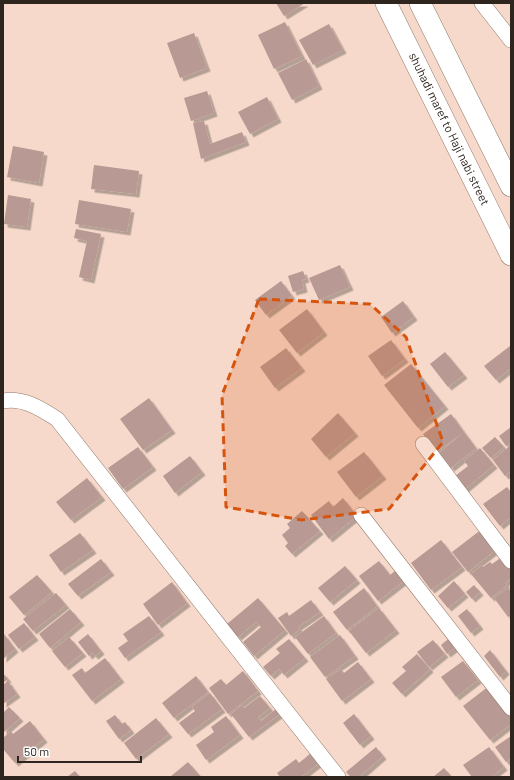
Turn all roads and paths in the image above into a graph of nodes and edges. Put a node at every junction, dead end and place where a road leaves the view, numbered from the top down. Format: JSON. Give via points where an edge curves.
{"nodes":[{"id":1,"x":386,"y":3,"type":"edge"},
{"id":2,"x":420,"y":3,"type":"edge"},
{"id":3,"x":482,"y":3,"type":"edge"},
{"id":4,"x":511,"y":40,"type":"edge"},
{"id":5,"x":511,"y":186,"type":"edge"},
{"id":6,"x":511,"y":255,"type":"edge"},
{"id":7,"x":3,"y":401,"type":"edge"},
{"id":8,"x":423,"y":444,"type":"dead end"},
{"id":9,"x":361,"y":515,"type":"dead end"},
{"id":10,"x":511,"y":560,"type":"edge"},
{"id":11,"x":511,"y":708,"type":"edge"},
{"id":12,"x":338,"y":777,"type":"edge"}],
"edges":[{"from":1,"to":6,"type":"main road","name":"shuhadi maref to Haji nabi street"},
{"from":2,"to":5,"type":"main road"},
{"from":3,"to":4,"type":"street"},
{"from":7,"to":12,"type":"street","via":[[13,399],[37,406],[57,419]]},
{"from":8,"to":10,"type":"street"},
{"from":9,"to":11,"type":"street"}]}
